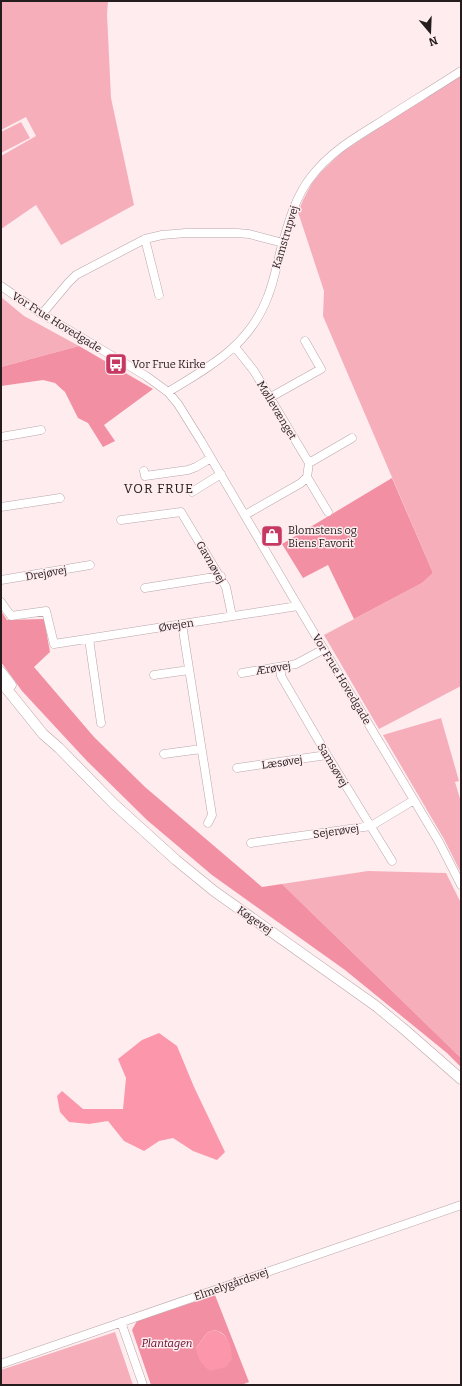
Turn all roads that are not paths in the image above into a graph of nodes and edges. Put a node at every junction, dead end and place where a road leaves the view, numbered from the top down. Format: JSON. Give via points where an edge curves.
{"nodes":[{"id":1,"x":461,"y":71,"type":"edge"},
{"id":2,"x":145,"y":239,"type":"junction"},
{"id":3,"x":283,"y":243,"type":"junction"},
{"id":4,"x":1,"y":286,"type":"edge"},
{"id":5,"x":159,"y":296,"type":"dead end"},
{"id":6,"x":42,"y":314,"type":"junction"},
{"id":7,"x":305,"y":341,"type":"dead end"},
{"id":8,"x":235,"y":347,"type":"junction"},
{"id":9,"x":168,"y":392,"type":"junction"},
{"id":10,"x":271,"y":397,"type":"junction"},
{"id":11,"x":41,"y":430,"type":"dead end"},
{"id":12,"x":1,"y":437,"type":"edge"},
{"id":13,"x":352,"y":438,"type":"dead end"},
{"id":14,"x":211,"y":458,"type":"junction"},
{"id":15,"x":309,"y":463,"type":"junction"},
{"id":16,"x":144,"y":471,"type":"dead end"},
{"id":17,"x":221,"y":474,"type":"junction"},
{"id":18,"x":307,"y":477,"type":"junction"},
{"id":19,"x":192,"y":492,"type":"dead end"},
{"id":20,"x":60,"y":498,"type":"dead end"},
{"id":21,"x":1,"y":507,"type":"edge"},
{"id":22,"x":328,"y":512,"type":"dead end"},
{"id":23,"x":244,"y":515,"type":"junction"},
{"id":24,"x":120,"y":520,"type":"dead end"},
{"id":25,"x":90,"y":565,"type":"dead end"},
{"id":26,"x":221,"y":576,"type":"junction"},
{"id":27,"x":1,"y":580,"type":"edge"},
{"id":28,"x":145,"y":588,"type":"dead end"},
{"id":29,"x":1,"y":602,"type":"edge"},
{"id":30,"x":298,"y":606,"type":"junction"},
{"id":31,"x":232,"y":616,"type":"junction"},
{"id":32,"x":182,"y":624,"type":"junction"},
{"id":33,"x":89,"y":638,"type":"junction"},
{"id":34,"x":324,"y":649,"type":"junction"},
{"id":35,"x":281,"y":667,"type":"junction"},
{"id":36,"x":189,"y":670,"type":"junction"},
{"id":37,"x":1,"y":672,"type":"edge"},
{"id":38,"x":242,"y":673,"type":"dead end"},
{"id":39,"x":154,"y":675,"type":"dead end"},
{"id":40,"x":1,"y":682,"type":"edge"},
{"id":41,"x":101,"y":723,"type":"dead end"},
{"id":42,"x":60,"y":748,"type":"junction"},
{"id":43,"x":201,"y":748,"type":"junction"},
{"id":44,"x":164,"y":754,"type":"dead end"},
{"id":45,"x":327,"y":755,"type":"junction"},
{"id":46,"x":237,"y":768,"type":"dead end"},
{"id":47,"x":414,"y":800,"type":"junction"},
{"id":48,"x":208,"y":823,"type":"dead end"},
{"id":49,"x":371,"y":826,"type":"junction"},
{"id":50,"x":251,"y":843,"type":"dead end"},
{"id":51,"x":392,"y":861,"type":"dead end"},
{"id":52,"x":461,"y":885,"type":"edge"},
{"id":53,"x":461,"y":1079,"type":"edge"},
{"id":54,"x":461,"y":1205,"type":"edge"},
{"id":55,"x":121,"y":1322,"type":"junction"},
{"id":56,"x":1,"y":1364,"type":"edge"},
{"id":57,"x":143,"y":1385,"type":"edge"}],
"edges":[{"from":1,"to":3,"type":"street","name":"Kamstrupvej","via":[[341,147],[323,163],[310,178],[296,202]]},
{"from":2,"to":3,"type":"street","via":[[186,233],[237,233]]},
{"from":2,"to":5,"type":"street"},
{"from":2,"to":6,"type":"street","via":[[76,275]]},
{"from":3,"to":8,"type":"street","name":"Kamstrupvej","via":[[268,295],[258,318]]},
{"from":4,"to":6,"type":"street","name":"Vor Frue Hovedgade"},
{"from":6,"to":9,"type":"street","name":"Vor Frue Hovedgade","via":[[146,376]]},
{"from":7,"to":10,"type":"street","via":[[321,369]]},
{"from":8,"to":9,"type":"street","name":"Kamstrupvej","via":[[212,366]]},
{"from":8,"to":10,"type":"street","name":"Møllevænget"},
{"from":9,"to":14,"type":"street","name":"Vor Frue Hovedgade","via":[[183,410]]},
{"from":10,"to":15,"type":"street","name":"Møllevænget"},
{"from":11,"to":12,"type":"street"},
{"from":13,"to":15,"type":"street"},
{"from":14,"to":16,"type":"street","via":[[188,470],[145,476]]},
{"from":14,"to":17,"type":"street","name":"Vor Frue Hovedgade"},
{"from":15,"to":18,"type":"street"},
{"from":17,"to":19,"type":"street"},
{"from":17,"to":23,"type":"street","name":"Vor Frue Hovedgade"},
{"from":18,"to":22,"type":"street"},
{"from":18,"to":23,"type":"street","via":[[301,483]]},
{"from":20,"to":21,"type":"street"},
{"from":23,"to":30,"type":"street","name":"Vor Frue Hovedgade"},
{"from":24,"to":26,"type":"street","name":"Gavnøvej","via":[[181,512]]},
{"from":25,"to":27,"type":"street","name":"Drejøvej"},
{"from":26,"to":28,"type":"street"},
{"from":26,"to":31,"type":"street","name":"Gavnøvej","via":[[229,596]]},
{"from":29,"to":33,"type":"street","name":"Øvejen","via":[[11,616],[46,611],[54,644]]},
{"from":30,"to":31,"type":"street","name":"Øvejen"},
{"from":30,"to":34,"type":"street","name":"Vor Frue Hovedgade"},
{"from":31,"to":32,"type":"street","name":"Øvejen"},
{"from":32,"to":33,"type":"street","name":"Øvejen"},
{"from":32,"to":36,"type":"street"},
{"from":33,"to":41,"type":"street"},
{"from":34,"to":35,"type":"street","name":"Ærøvej","via":[[296,664]]},
{"from":34,"to":47,"type":"street","name":"Vor Frue Hovedgade"},
{"from":35,"to":38,"type":"street","name":"Ærøvej"},
{"from":35,"to":45,"type":"street","name":"Samsøvej","via":[[281,676]]},
{"from":36,"to":39,"type":"street"},
{"from":36,"to":43,"type":"street"},
{"from":37,"to":42,"type":"main road","name":"Køgevej"},
{"from":40,"to":42,"type":"main road","name":"Køgevej","via":[[43,734]]},
{"from":42,"to":53,"type":"main road","name":"Køgevej","via":[[109,800],[176,860],[214,891],[376,1006]]},
{"from":43,"to":44,"type":"street"},
{"from":43,"to":48,"type":"street","via":[[212,815]]},
{"from":45,"to":46,"type":"street","name":"Læsøvej"},
{"from":45,"to":49,"type":"street","name":"Samsøvej"},
{"from":47,"to":49,"type":"street","name":"Sejerøvej"},
{"from":47,"to":52,"type":"street","name":"Vor Frue Hovedgade"},
{"from":49,"to":50,"type":"street","name":"Sejerøvej"},
{"from":49,"to":51,"type":"street","name":"Samsøvej"},
{"from":54,"to":55,"type":"street","name":"Elmelygårdsvej"},
{"from":55,"to":56,"type":"street","name":"Elmelygårdsvej"},
{"from":55,"to":57,"type":"street"}]}
